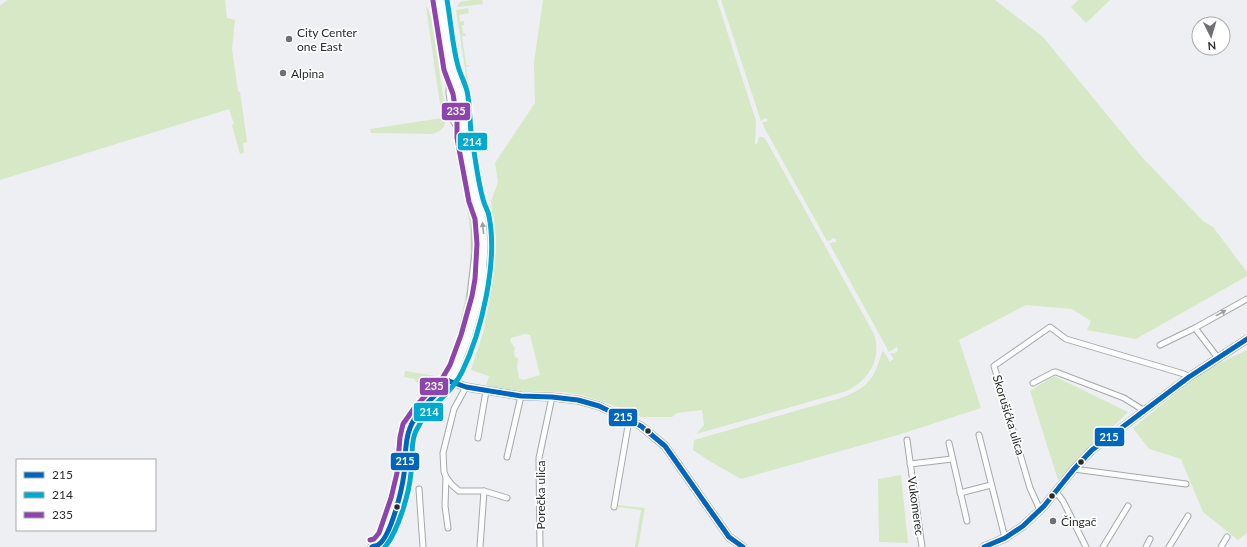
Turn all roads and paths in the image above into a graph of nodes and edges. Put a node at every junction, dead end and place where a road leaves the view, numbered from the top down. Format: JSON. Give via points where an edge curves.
{"nodes":[{"id":1,"x":440,"y":0,"type":"edge"},
{"id":2,"x":1247,"y":299,"type":"edge"},
{"id":3,"x":1195,"y":328,"type":"junction"},
{"id":4,"x":1247,"y":339,"type":"edge"},
{"id":5,"x":1160,"y":344,"type":"dead end"},
{"id":6,"x":1218,"y":358,"type":"junction"},
{"id":7,"x":1189,"y":377,"type":"junction"},
{"id":8,"x":449,"y":381,"type":"junction"},
{"id":9,"x":1033,"y":383,"type":"dead end"},
{"id":10,"x":466,"y":387,"type":"junction"},
{"id":11,"x":486,"y":391,"type":"junction"},
{"id":12,"x":520,"y":396,"type":"junction"},
{"id":13,"x":552,"y":397,"type":"junction"},
{"id":14,"x":1143,"y":410,"type":"junction"},
{"id":15,"x":631,"y":420,"type":"junction"},
{"id":16,"x":979,"y":435,"type":"dead end"},
{"id":17,"x":478,"y":438,"type":"dead end"},
{"id":18,"x":907,"y":440,"type":"dead end"},
{"id":19,"x":949,"y":443,"type":"dead end"},
{"id":20,"x":508,"y":457,"type":"dead end"},
{"id":21,"x":952,"y":459,"type":"junction"},
{"id":22,"x":910,"y":464,"type":"junction"},
{"id":23,"x":1074,"y":469,"type":"junction"},
{"id":24,"x":446,"y":476,"type":"junction"},
{"id":25,"x":1186,"y":484,"type":"dead end"},
{"id":26,"x":991,"y":485,"type":"junction"},
{"id":27,"x":419,"y":489,"type":"dead end"},
{"id":28,"x":484,"y":491,"type":"junction"},
{"id":29,"x":1056,"y":492,"type":"junction"},
{"id":30,"x":960,"y":493,"type":"junction"},
{"id":31,"x":507,"y":498,"type":"dead end"},
{"id":32,"x":1128,"y":506,"type":"dead end"},
{"id":33,"x":614,"y":507,"type":"dead end"},
{"id":34,"x":1040,"y":510,"type":"junction"},
{"id":35,"x":1188,"y":516,"type":"dead end"},
{"id":36,"x":967,"y":522,"type":"dead end"},
{"id":37,"x":448,"y":528,"type":"dead end"},
{"id":38,"x":1227,"y":537,"type":"dead end"},
{"id":39,"x":1005,"y":538,"type":"junction"},
{"id":40,"x":1150,"y":539,"type":"dead end"},
{"id":41,"x":376,"y":546,"type":"edge"},
{"id":42,"x":422,"y":547,"type":"edge"},
{"id":43,"x":480,"y":547,"type":"edge"},
{"id":44,"x":540,"y":547,"type":"edge"},
{"id":45,"x":743,"y":547,"type":"edge"},
{"id":46,"x":922,"y":547,"type":"edge"},
{"id":47,"x":984,"y":547,"type":"edge"},
{"id":48,"x":1086,"y":547,"type":"edge"},
{"id":49,"x":1103,"y":547,"type":"edge"},
{"id":50,"x":1146,"y":547,"type":"edge"},
{"id":51,"x":1169,"y":547,"type":"edge"},
{"id":52,"x":1221,"y":547,"type":"edge"}],
"edges":[{"from":1,"to":8,"type":"street","via":[[451,68],[450,93],[454,120],[464,137],[476,201],[482,217],[484,244],[479,298],[468,337]]},
{"from":3,"to":2,"type":"street","one_way":true},
{"from":3,"to":5,"type":"street"},
{"from":3,"to":6,"type":"street"},
{"from":4,"to":6,"type":"street"},
{"from":6,"to":7,"type":"street"},
{"from":7,"to":14,"type":"street"},
{"from":7,"to":34,"type":"street","name":"Skorušićka ulica","via":[[1066,339],[1050,327],[994,366],[1030,488]]},
{"from":8,"to":10,"type":"street"},
{"from":8,"to":41,"type":"street","via":[[410,426],[401,491],[385,536]]},
{"from":9,"to":14,"type":"street","via":[[1056,372],[1124,398]]},
{"from":10,"to":11,"type":"street"},
{"from":10,"to":24,"type":"street","via":[[454,409],[443,453]]},
{"from":11,"to":12,"type":"street"},
{"from":11,"to":17,"type":"street"},
{"from":12,"to":13,"type":"street"},
{"from":12,"to":20,"type":"street"},
{"from":13,"to":15,"type":"street","via":[[599,406]]},
{"from":13,"to":44,"type":"street","name":"Porečka ulica","via":[[539,458]]},
{"from":14,"to":23,"type":"street","via":[[1092,450]]},
{"from":15,"to":33,"type":"street"},
{"from":15,"to":45,"type":"street","via":[[665,446],[729,537]]},
{"from":16,"to":26,"type":"street"},
{"from":18,"to":22,"type":"street","name":"Vukomerec"},
{"from":19,"to":21,"type":"street"},
{"from":21,"to":22,"type":"street","name":"Vukomerec"},
{"from":21,"to":30,"type":"street"},
{"from":22,"to":46,"type":"street","name":"Vukomerec"},
{"from":23,"to":25,"type":"street"},
{"from":23,"to":29,"type":"street"},
{"from":24,"to":28,"type":"street","via":[[459,490]]},
{"from":24,"to":37,"type":"street","via":[[445,506]]},
{"from":26,"to":30,"type":"street"},
{"from":26,"to":39,"type":"street"},
{"from":27,"to":42,"type":"street"},
{"from":28,"to":31,"type":"street"},
{"from":28,"to":43,"type":"street"},
{"from":29,"to":34,"type":"street"},
{"from":29,"to":48,"type":"street","via":[[1064,501]]},
{"from":30,"to":36,"type":"street"},
{"from":32,"to":49,"type":"street"},
{"from":34,"to":39,"type":"street"},
{"from":35,"to":51,"type":"street"},
{"from":38,"to":52,"type":"street"},
{"from":39,"to":47,"type":"street"},
{"from":40,"to":50,"type":"street"}]}
